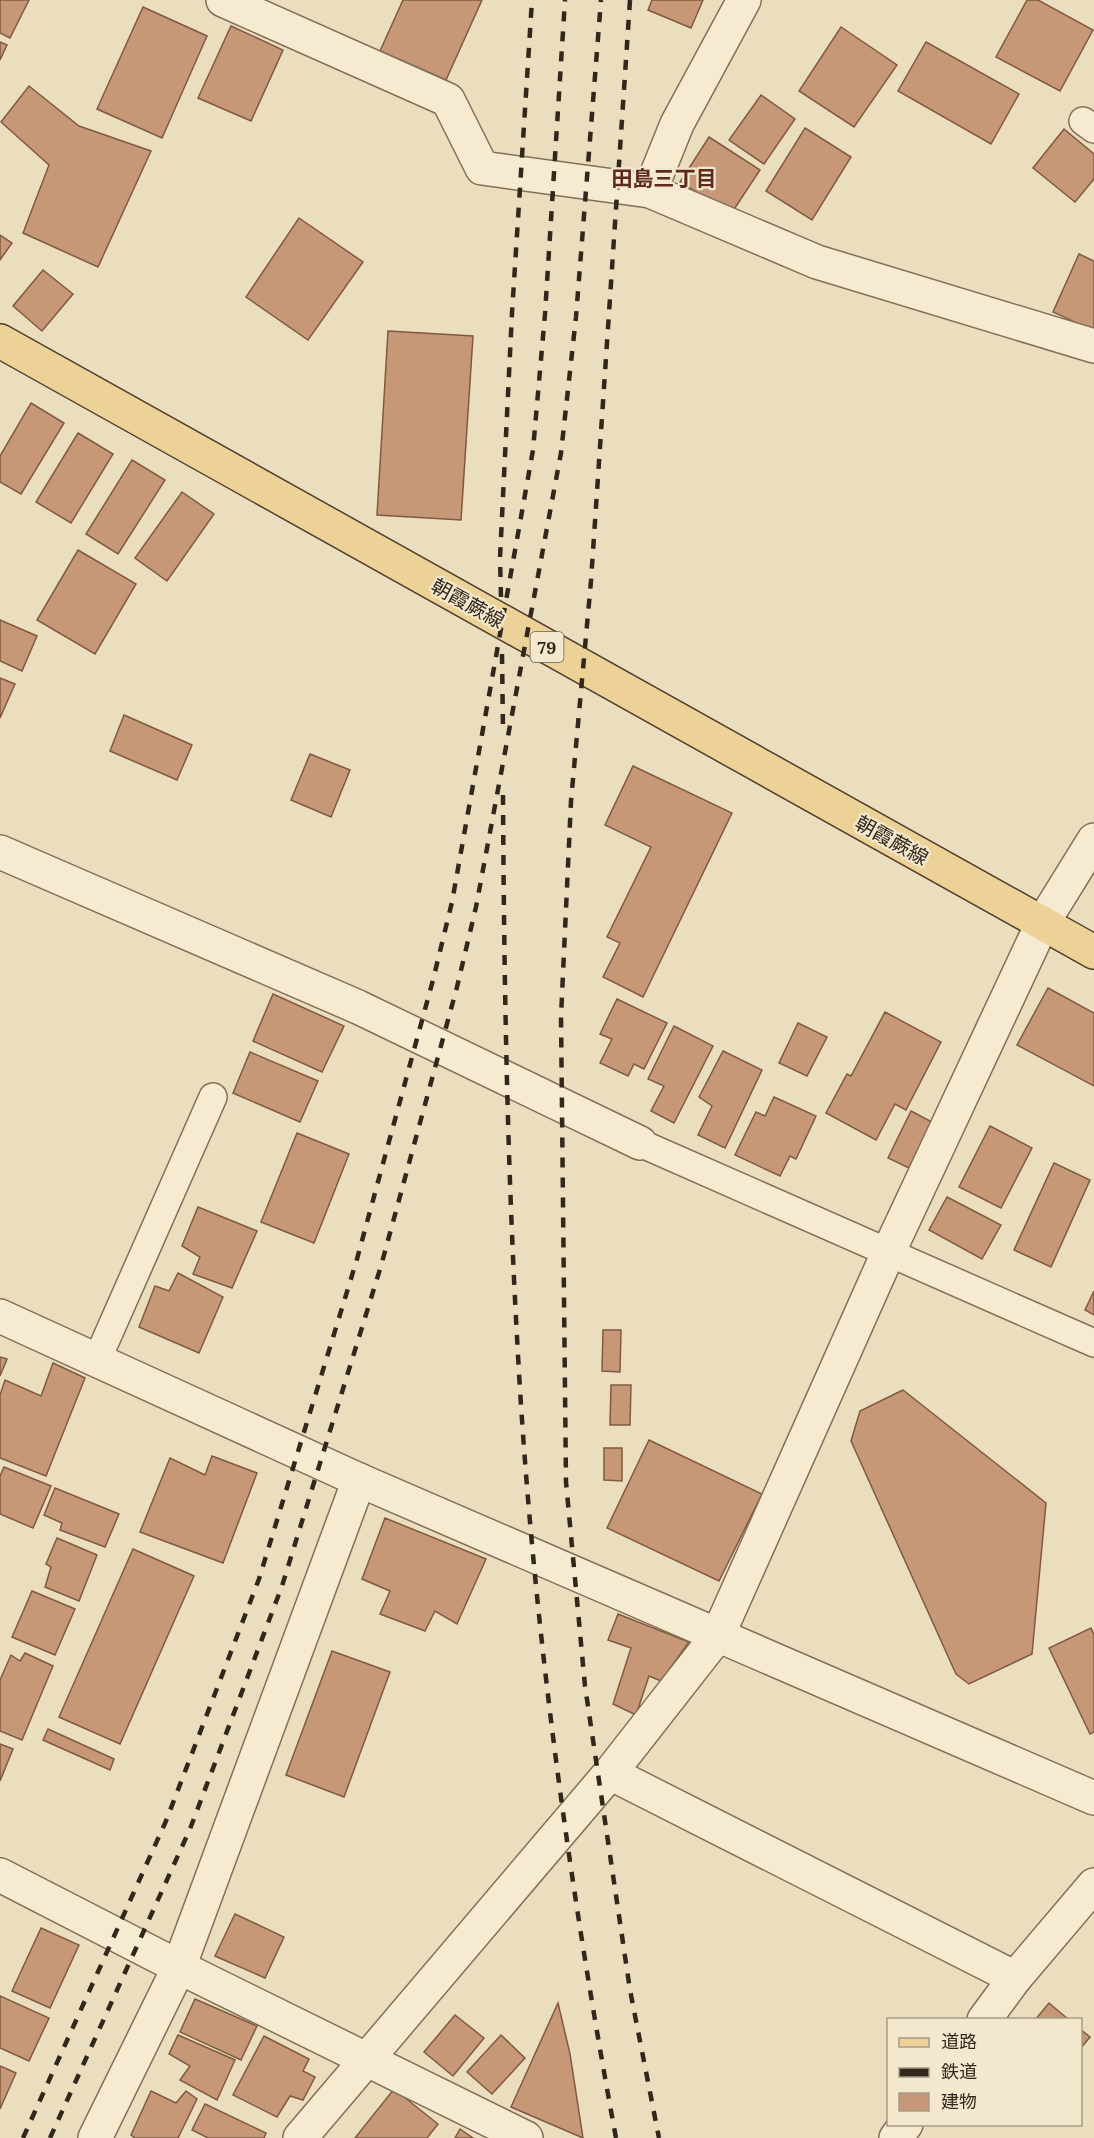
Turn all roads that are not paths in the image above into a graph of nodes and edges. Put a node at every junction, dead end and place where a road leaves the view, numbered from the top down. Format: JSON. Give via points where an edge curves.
{"nodes":[{"id":1,"x":223,"y":0,"type":"edge"},
{"id":2,"x":744,"y":0,"type":"edge"},
{"id":3,"x":650,"y":191,"type":"junction"},
{"id":4,"x":0,"y":341,"type":"edge"},
{"id":5,"x":1094,"y":346,"type":"edge"},
{"id":6,"x":1094,"y":840,"type":"edge"},
{"id":7,"x":0,"y":852,"type":"edge"},
{"id":8,"x":1042,"y":924,"type":"junction"},
{"id":9,"x":1094,"y":952,"type":"edge"},
{"id":10,"x":213,"y":1097,"type":"dead end"},
{"id":11,"x":640,"y":1143,"type":"joint"},
{"id":12,"x":889,"y":1251,"type":"junction"},
{"id":13,"x":0,"y":1316,"type":"edge"},
{"id":14,"x":1094,"y":1343,"type":"edge"},
{"id":15,"x":97,"y":1360,"type":"junction"},
{"id":16,"x":359,"y":1480,"type":"junction"},
{"id":17,"x":718,"y":1635,"type":"junction"},
{"id":18,"x":610,"y":1773,"type":"junction"},
{"id":19,"x":1094,"y":1798,"type":"edge"},
{"id":20,"x":0,"y":1875,"type":"edge"},
{"id":21,"x":1094,"y":1885,"type":"edge"},
{"id":22,"x":179,"y":1967,"type":"junction"},
{"id":23,"x":1015,"y":1978,"type":"junction"},
{"id":24,"x":985,"y":2018,"type":"edge"},
{"id":25,"x":365,"y":2059,"type":"junction"},
{"id":26,"x":95,"y":2138,"type":"edge"},
{"id":27,"x":300,"y":2138,"type":"edge"},
{"id":28,"x":526,"y":2138,"type":"edge"}],
"edges":[{"from":1,"to":3,"type":"street","via":[[448,100],[482,168]]},
{"from":2,"to":3,"type":"street","via":[[677,124]]},
{"from":3,"to":5,"type":"street","via":[[817,262]]},
{"from":4,"to":8,"type":"main road","name":"朝霞蕨線","number":"79"},
{"from":6,"to":8,"type":"street"},
{"from":7,"to":11,"type":"street","via":[[358,1007]]},
{"from":8,"to":9,"type":"main road","name":"朝霞蕨線","number":"79"},
{"from":8,"to":12,"type":"street"},
{"from":10,"to":15,"type":"lane"},
{"from":11,"to":12,"type":"lane"},
{"from":12,"to":14,"type":"lane"},
{"from":12,"to":17,"type":"street"},
{"from":13,"to":15,"type":"street"},
{"from":15,"to":16,"type":"street"},
{"from":16,"to":17,"type":"street"},
{"from":16,"to":22,"type":"street"},
{"from":17,"to":18,"type":"street"},
{"from":17,"to":19,"type":"street"},
{"from":18,"to":23,"type":"street"},
{"from":18,"to":25,"type":"street"},
{"from":20,"to":22,"type":"street"},
{"from":21,"to":23,"type":"street"},
{"from":22,"to":25,"type":"street"},
{"from":22,"to":26,"type":"street"},
{"from":23,"to":24,"type":"street"},
{"from":25,"to":27,"type":"street"},
{"from":25,"to":28,"type":"street"}]}
